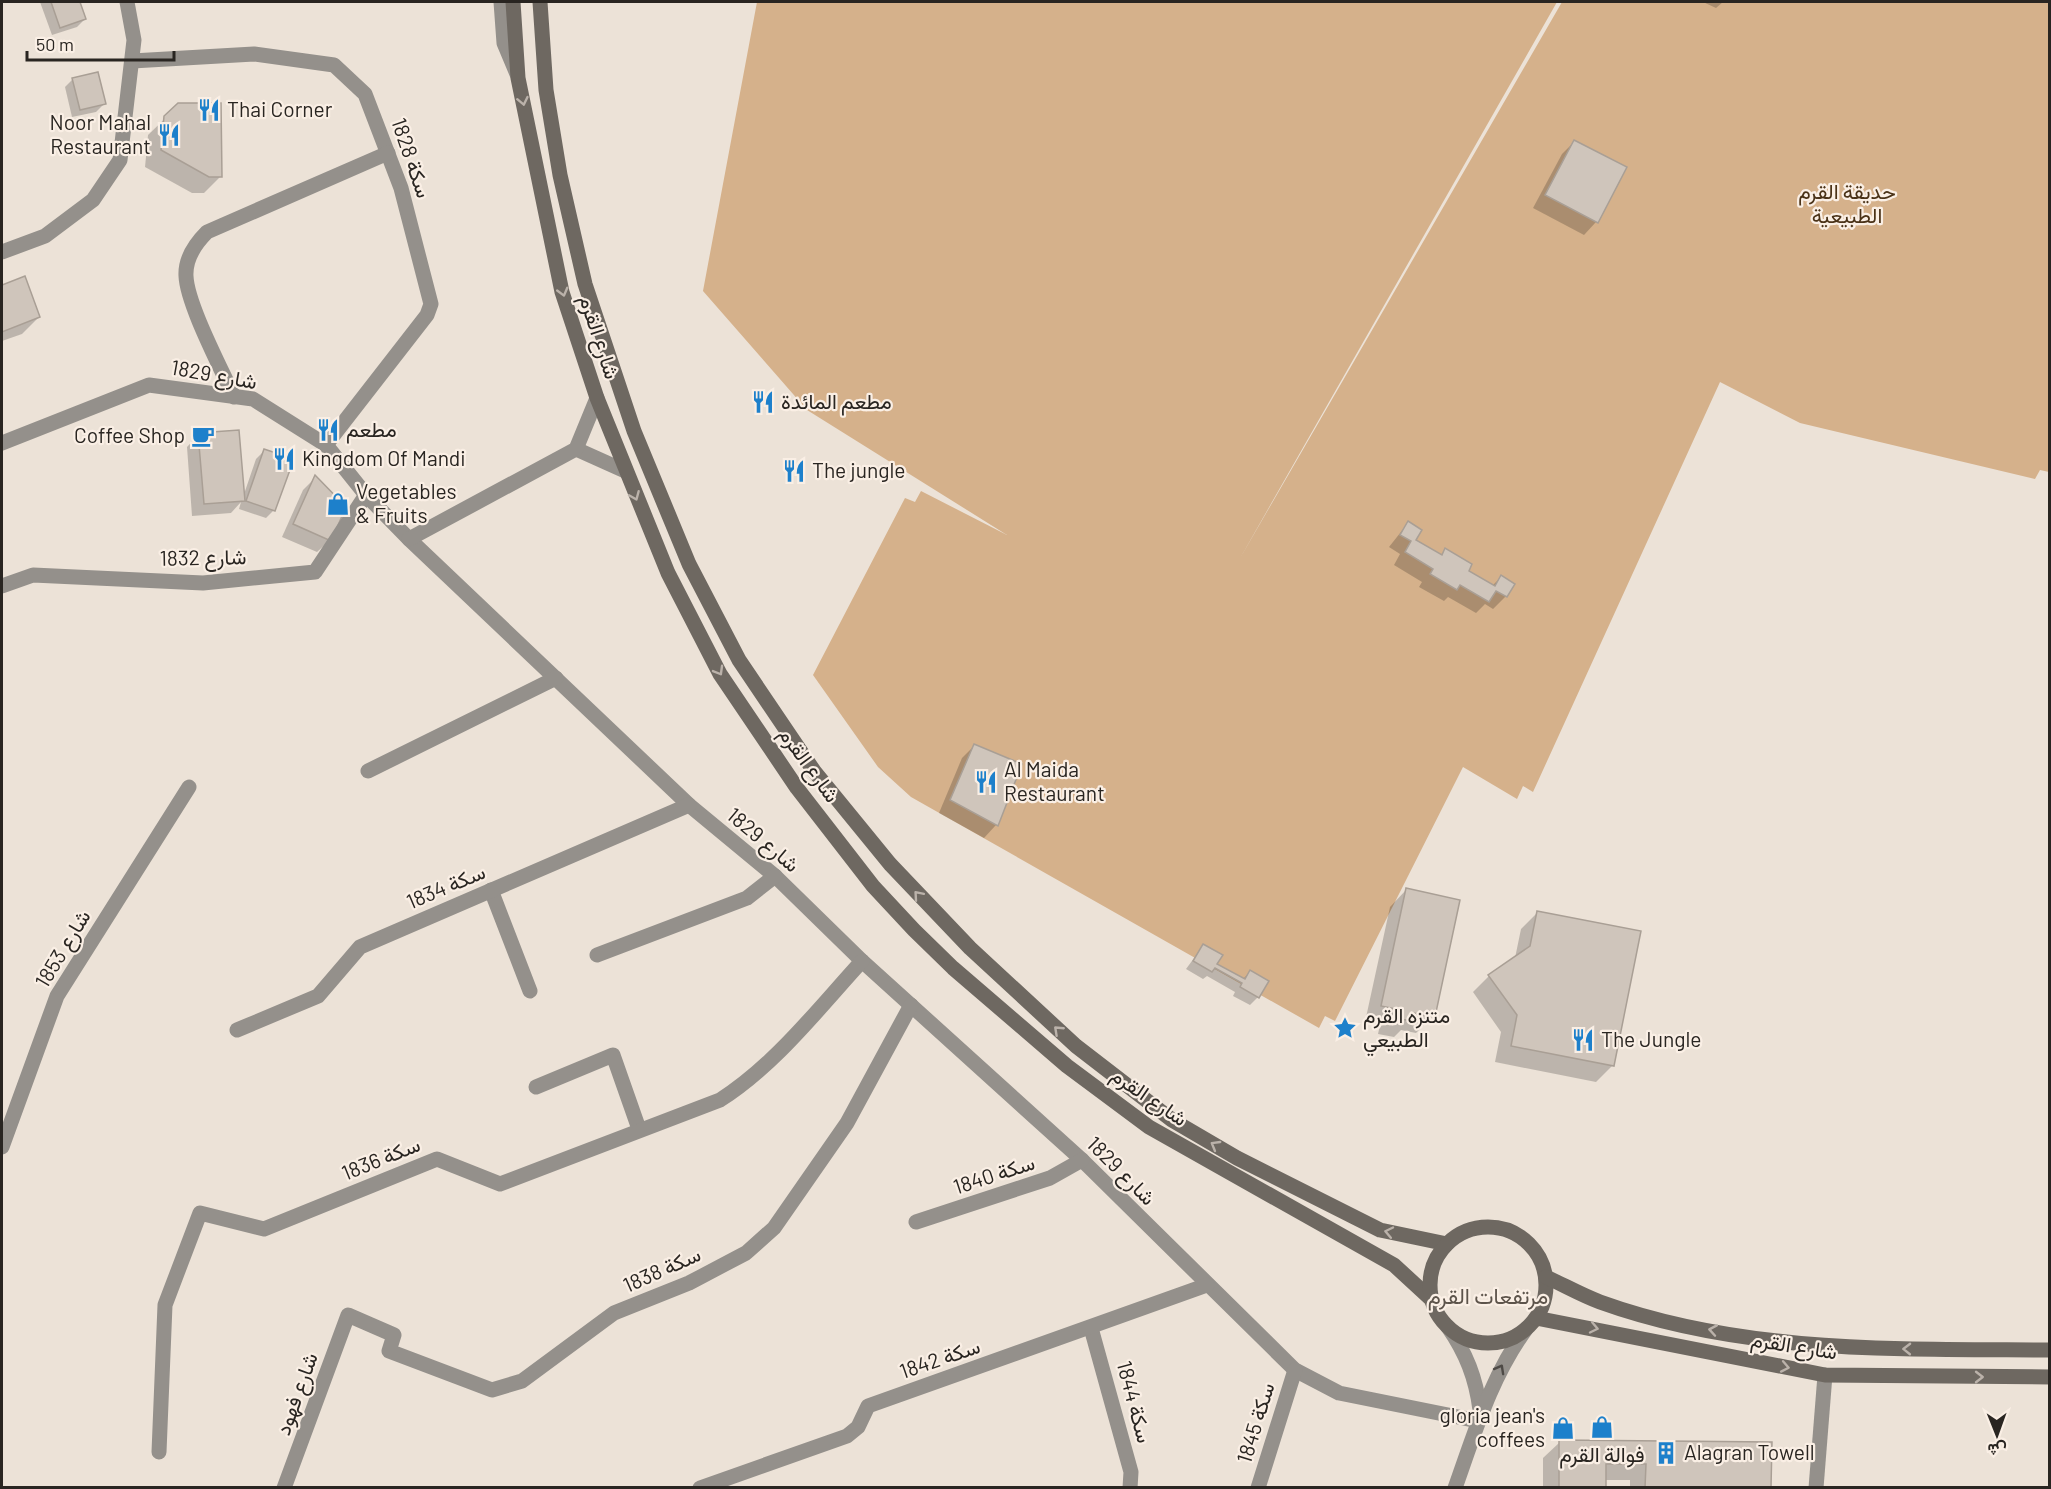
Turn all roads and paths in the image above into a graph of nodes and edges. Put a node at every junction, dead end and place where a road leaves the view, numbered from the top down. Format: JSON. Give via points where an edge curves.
{"nodes":[{"id":1,"x":127,"y":2,"type":"edge"},
{"id":2,"x":501,"y":2,"type":"edge"},
{"id":3,"x":513,"y":2,"type":"edge"},
{"id":4,"x":540,"y":2,"type":"edge"},
{"id":5,"x":132,"y":61,"type":"junction"},
{"id":6,"x":519,"y":78,"type":"junction"},
{"id":7,"x":387,"y":153,"type":"junction"},
{"id":8,"x":2,"y":252,"type":"edge"},
{"id":9,"x":234,"y":397,"type":"junction"},
{"id":10,"x":597,"y":398,"type":"junction"},
{"id":11,"x":2,"y":444,"type":"edge"},
{"id":12,"x":326,"y":445,"type":"junction"},
{"id":13,"x":576,"y":449,"type":"junction"},
{"id":14,"x":625,"y":471,"type":"junction"},
{"id":15,"x":366,"y":495,"type":"junction"},
{"id":16,"x":409,"y":538,"type":"junction"},
{"id":17,"x":2,"y":586,"type":"edge"},
{"id":18,"x":556,"y":678,"type":"junction"},
{"id":19,"x":368,"y":771,"type":"dead end"},
{"id":20,"x":189,"y":787,"type":"dead end"},
{"id":21,"x":689,"y":805,"type":"junction"},
{"id":22,"x":775,"y":876,"type":"junction"},
{"id":23,"x":491,"y":890,"type":"junction"},
{"id":24,"x":597,"y":955,"type":"dead end"},
{"id":25,"x":862,"y":961,"type":"junction"},
{"id":26,"x":530,"y":991,"type":"dead end"},
{"id":27,"x":911,"y":1005,"type":"junction"},
{"id":28,"x":237,"y":1030,"type":"dead end"},
{"id":29,"x":536,"y":1087,"type":"dead end"},
{"id":30,"x":639,"y":1129,"type":"junction"},
{"id":31,"x":2,"y":1147,"type":"edge"},
{"id":32,"x":1082,"y":1160,"type":"junction"},
{"id":33,"x":916,"y":1222,"type":"dead end"},
{"id":34,"x":1447,"y":1244,"type":"junction"},
{"id":35,"x":1546,"y":1277,"type":"junction"},
{"id":36,"x":1207,"y":1285,"type":"junction"},
{"id":37,"x":1432,"y":1300,"type":"junction"},
{"id":38,"x":348,"y":1315,"type":"joint"},
{"id":39,"x":1531,"y":1323,"type":"junction"},
{"id":40,"x":1448,"y":1327,"type":"junction"},
{"id":41,"x":1091,"y":1328,"type":"junction"},
{"id":42,"x":2049,"y":1350,"type":"edge"},
{"id":43,"x":1295,"y":1370,"type":"junction"},
{"id":44,"x":1825,"y":1375,"type":"junction"},
{"id":45,"x":2049,"y":1377,"type":"edge"},
{"id":46,"x":1479,"y":1417,"type":"junction"},
{"id":47,"x":159,"y":1452,"type":"dead end"},
{"id":48,"x":284,"y":1488,"type":"edge"},
{"id":49,"x":700,"y":1488,"type":"edge"},
{"id":50,"x":1130,"y":1488,"type":"edge"},
{"id":51,"x":1258,"y":1488,"type":"edge"},
{"id":52,"x":1455,"y":1488,"type":"edge"},
{"id":53,"x":1816,"y":1488,"type":"edge"}],
"edges":[{"from":1,"to":5,"type":"street","via":[[134,40]]},
{"from":2,"to":6,"type":"street","via":[[504,43]]},
{"from":3,"to":6,"type":"main road","name":"شارع القرم"},
{"from":34,"to":4,"type":"main road","name":"شارع القرم","one_way":true,"via":[[1380,1230],[1172,1120],[1076,1046],[970,948],[910,886],[814,771],[739,660],[689,564],[634,431],[585,284],[560,175],[546,90]]},
{"from":5,"to":7,"type":"street","name":"سكة 1828","via":[[254,54],[334,65],[365,94]]},
{"from":5,"to":8,"type":"street","via":[[120,160],[93,200],[45,236]]},
{"from":6,"to":10,"type":"main road","name":"شارع القرم","one_way":true,"via":[[562,292]]},
{"from":7,"to":9,"type":"street","via":[[207,232],[196,243],[186,276],[190,295]]},
{"from":7,"to":12,"type":"street","name":"سكة 1828","via":[[401,188],[431,304],[427,315]]},
{"from":9,"to":11,"type":"street","name":"1829 شارع","via":[[149,385]]},
{"from":9,"to":12,"type":"street","name":"1829 شارع","via":[[253,399]]},
{"from":10,"to":13,"type":"street"},
{"from":10,"to":14,"type":"main road","name":"شارع القرم"},
{"from":12,"to":15,"type":"street","name":"1829 شارع"},
{"from":13,"to":14,"type":"street"},
{"from":13,"to":16,"type":"street"},
{"from":14,"to":37,"type":"main road","name":"شارع القرم","one_way":true,"via":[[668,573],[720,674],[797,788],[873,886],[914,930],[1067,1066],[1149,1127],[1394,1265]]},
{"from":15,"to":16,"type":"street","name":"1829 شارع"},
{"from":15,"to":17,"type":"street","name":"1832 شارع","via":[[315,572],[203,583],[33,575]]},
{"from":16,"to":18,"type":"street","name":"1829 شارع"},
{"from":18,"to":19,"type":"street"},
{"from":18,"to":21,"type":"street","name":"1829 شارع"},
{"from":20,"to":31,"type":"street","name":"شارع 1853","via":[[57,996]]},
{"from":21,"to":22,"type":"street","name":"1829 شارع"},
{"from":21,"to":23,"type":"street","name":"سكة 1834"},
{"from":22,"to":24,"type":"street","via":[[747,898]]},
{"from":22,"to":25,"type":"street","name":"1829 شارع"},
{"from":23,"to":26,"type":"street"},
{"from":23,"to":28,"type":"street","name":"سكة 1834","via":[[360,947],[318,996]]},
{"from":25,"to":27,"type":"street","name":"1829 شارع"},
{"from":25,"to":30,"type":"street","name":"سكة 1836","via":[[743,1086],[720,1100]]},
{"from":27,"to":32,"type":"street","name":"1829 شارع"},
{"from":27,"to":38,"type":"street","name":"1838 سكة","via":[[848,1123],[774,1228],[746,1253],[689,1283],[614,1313],[522,1381],[492,1390],[389,1351],[394,1335]]},
{"from":29,"to":30,"type":"street","via":[[613,1055]]},
{"from":30,"to":47,"type":"street","name":"سكة 1836","via":[[500,1184],[437,1159],[264,1229],[200,1213],[165,1305]]},
{"from":32,"to":33,"type":"street","name":"سكة 1840","via":[[1050,1178]]},
{"from":32,"to":36,"type":"street","name":"1829 شارع"},
{"from":34,"to":35,"type":"main road","via":[[1479,1227],[1498,1227],[1530,1244],[1541,1259]]},
{"from":34,"to":37,"type":"main road","via":[[1432,1270]]},
{"from":35,"to":39,"type":"main road","via":[[1543,1305]]},
{"from":42,"to":35,"type":"main road","name":"شارع القرم","one_way":true,"via":[[1837,1348],[1774,1341],[1664,1322],[1598,1302]]},
{"from":36,"to":41,"type":"street","name":"سكة 1842"},
{"from":36,"to":43,"type":"street","name":"1829 شارع"},
{"from":37,"to":40,"type":"main road"},
{"from":38,"to":48,"type":"street","name":"شارع فهود"},
{"from":39,"to":40,"type":"main road","via":[[1499,1342],[1480,1342]]},
{"from":39,"to":44,"type":"main road","name":"شارع القرم","one_way":true},
{"from":46,"to":39,"type":"street","one_way":true,"via":[[1495,1378]]},
{"from":40,"to":46,"type":"street","via":[[1474,1377]]},
{"from":41,"to":49,"type":"street","name":"سكة 1842","via":[[868,1406],[858,1427],[847,1436]]},
{"from":41,"to":50,"type":"street","name":"سكة 1844","via":[[1131,1472]]},
{"from":43,"to":46,"type":"street","name":"1829 شارع","via":[[1339,1393]]},
{"from":43,"to":51,"type":"street","name":"1845 سكة"},
{"from":44,"to":45,"type":"main road","name":"شارع القرم","one_way":true},
{"from":44,"to":53,"type":"street"},
{"from":46,"to":52,"type":"street"}]}
